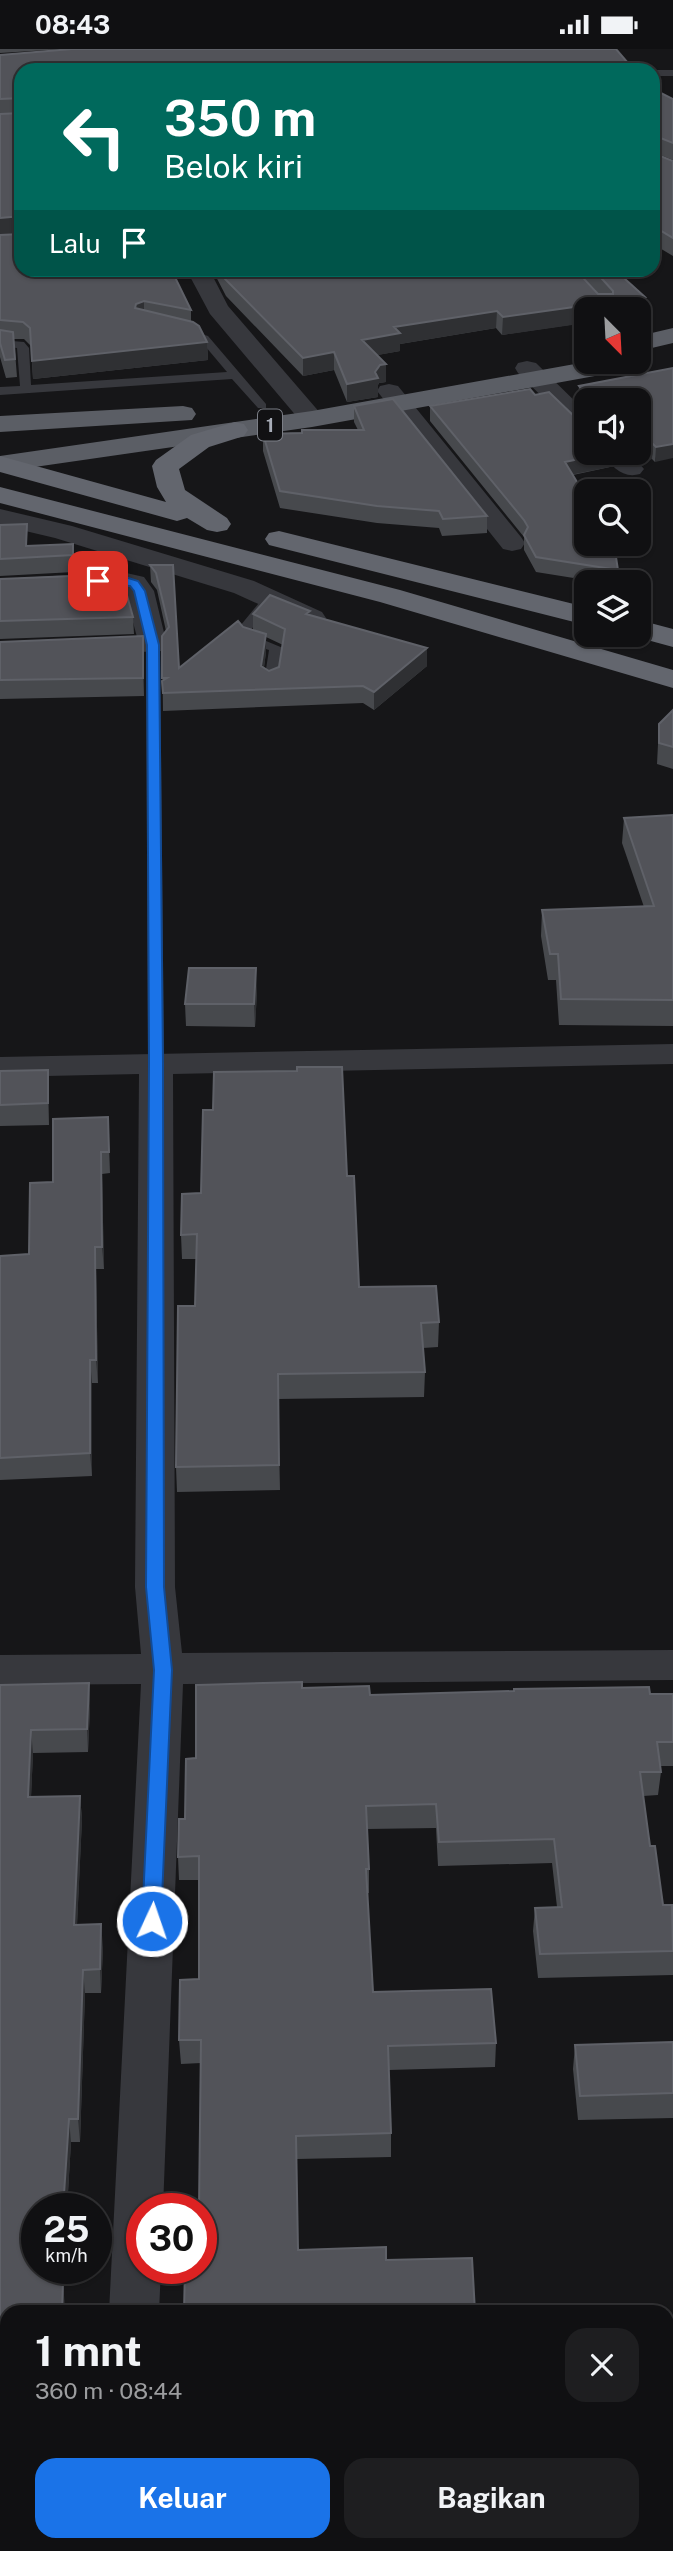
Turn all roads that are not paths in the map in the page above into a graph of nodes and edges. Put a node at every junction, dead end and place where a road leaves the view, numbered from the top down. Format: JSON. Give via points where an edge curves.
{"nodes":[{"id":1,"x":201,"y":277,"type":"edge"},
{"id":2,"x":171,"y":329,"type":"edge"},
{"id":3,"x":673,"y":335,"type":"edge"},
{"id":4,"x":651,"y":341,"type":"edge"},
{"id":5,"x":0,"y":342,"type":"edge"},
{"id":6,"x":673,"y":352,"type":"edge"},
{"id":7,"x":651,"y":357,"type":"edge"},
{"id":8,"x":574,"y":359,"type":"edge"},
{"id":9,"x":574,"y":369,"type":"edge"},
{"id":10,"x":533,"y":374,"type":"junction"},
{"id":11,"x":235,"y":375,"type":"junction"},
{"id":12,"x":26,"y":390,"type":"junction"},
{"id":13,"x":0,"y":391,"type":"edge"},
{"id":14,"x":395,"y":397,"type":"junction"},
{"id":15,"x":262,"y":406,"type":"junction"},
{"id":16,"x":306,"y":411,"type":"junction"},
{"id":17,"x":574,"y":414,"type":"edge"},
{"id":18,"x":0,"y":424,"type":"edge"},
{"id":19,"x":234,"y":430,"type":"junction"},
{"id":20,"x":0,"y":464,"type":"edge"},
{"id":21,"x":0,"y":495,"type":"edge"},
{"id":22,"x":0,"y":517,"type":"edge"},
{"id":23,"x":217,"y":524,"type":"junction"},
{"id":24,"x":512,"y":543,"type":"dead end"},
{"id":25,"x":0,"y":587,"type":"edge"},
{"id":26,"x":390,"y":596,"type":"junction"},
{"id":27,"x":270,"y":599,"type":"junction"},
{"id":28,"x":574,"y":613,"type":"edge"},
{"id":29,"x":312,"y":618,"type":"edge"},
{"id":30,"x":651,"y":632,"type":"edge"},
{"id":31,"x":673,"y":638,"type":"edge"},
{"id":32,"x":153,"y":645,"type":"junction"},
{"id":33,"x":0,"y":650,"type":"edge"},
{"id":34,"x":673,"y":679,"type":"edge"},
{"id":35,"x":271,"y":682,"type":"edge"},
{"id":36,"x":673,"y":707,"type":"edge"},
{"id":37,"x":673,"y":1054,"type":"edge"},
{"id":38,"x":156,"y":1063,"type":"junction"},
{"id":39,"x":0,"y":1066,"type":"edge"},
{"id":40,"x":673,"y":1665,"type":"edge"},
{"id":41,"x":0,"y":1670,"type":"edge"},
{"id":42,"x":163,"y":1670,"type":"junction"},
{"id":43,"x":134,"y":2305,"type":"edge"}],
"edges":[{"from":1,"to":16,"type":"street","via":[[218,309]]},
{"from":2,"to":11,"type":"lane","via":[[204,338]]},
{"from":3,"to":4,"type":"highway"},
{"from":5,"to":12,"type":"lane","via":[[23,348]]},
{"from":6,"to":7,"type":"highway"},
{"from":8,"to":10,"type":"highway","number":"1"},
{"from":9,"to":10,"type":"highway","number":"1"},
{"from":10,"to":14,"type":"highway","number":"1"},
{"from":10,"to":17,"type":"street"},
{"from":11,"to":12,"type":"lane"},
{"from":11,"to":15,"type":"lane"},
{"from":12,"to":13,"type":"lane"},
{"from":14,"to":16,"type":"highway","number":"1"},
{"from":14,"to":24,"type":"street"},
{"from":15,"to":16,"type":"highway","number":"1"},
{"from":15,"to":18,"type":"highway","number":"1"},
{"from":16,"to":19,"type":"highway","number":"1"},
{"from":19,"to":20,"type":"highway","number":"1"},
{"from":19,"to":23,"type":"highway","via":[[200,441],[165,466],[169,489]]},
{"from":20,"to":23,"type":"highway"},
{"from":21,"to":26,"type":"highway"},
{"from":22,"to":27,"type":"street","via":[[218,579]]},
{"from":23,"to":28,"type":"highway"},
{"from":25,"to":32,"type":"street","via":[[134,583]]},
{"from":26,"to":34,"type":"highway"},
{"from":26,"to":36,"type":"highway"},
{"from":27,"to":29,"type":"street"},
{"from":27,"to":35,"type":"lane","via":[[243,631],[249,639],[276,648]]},
{"from":30,"to":31,"type":"highway"},
{"from":32,"to":33,"type":"street"},
{"from":32,"to":38,"type":"lane"},
{"from":37,"to":38,"type":"street"},
{"from":38,"to":39,"type":"street"},
{"from":38,"to":42,"type":"street","via":[[155,1587]]},
{"from":40,"to":42,"type":"street"},
{"from":41,"to":42,"type":"street"},
{"from":42,"to":43,"type":"street"}]}
